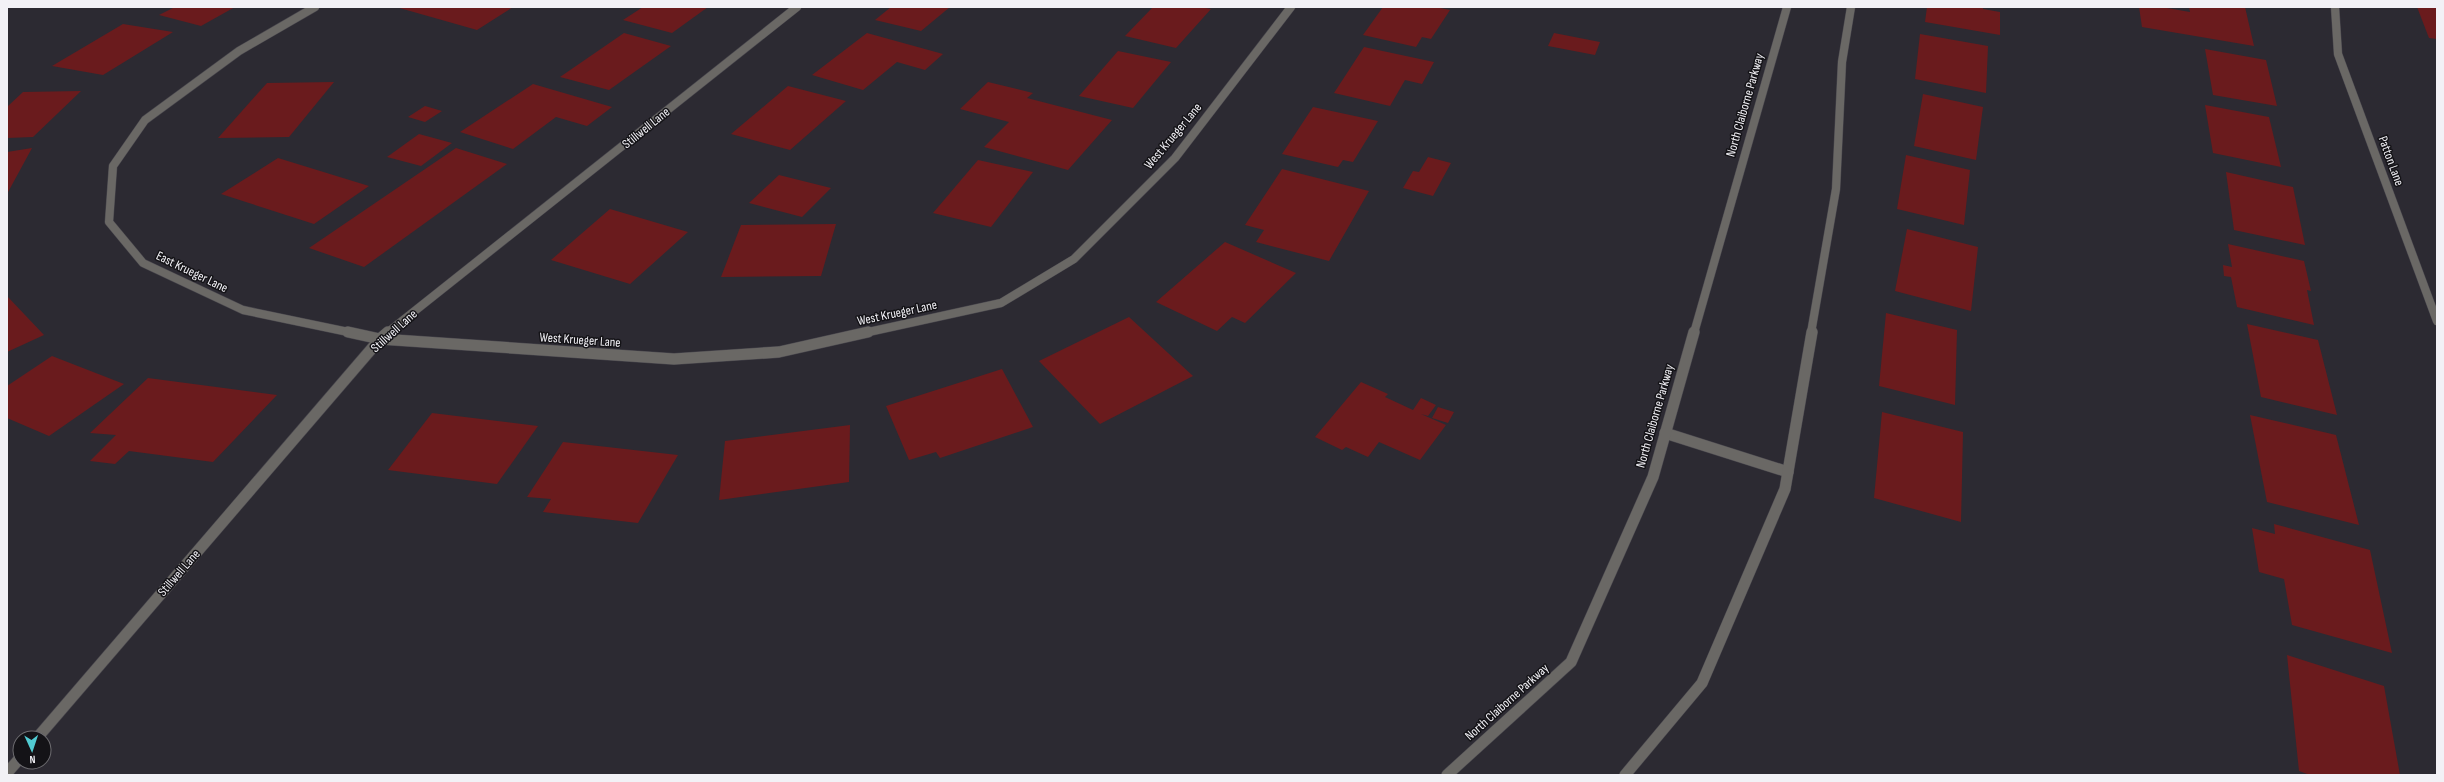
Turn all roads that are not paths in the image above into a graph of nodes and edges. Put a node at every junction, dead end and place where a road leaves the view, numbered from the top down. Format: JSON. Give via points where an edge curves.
{"nodes":[{"id":1,"x":315,"y":7,"type":"edge"},
{"id":2,"x":797,"y":7,"type":"edge"},
{"id":3,"x":1292,"y":7,"type":"edge"},
{"id":4,"x":1788,"y":7,"type":"edge"},
{"id":5,"x":1851,"y":7,"type":"edge"},
{"id":6,"x":2335,"y":7,"type":"edge"},
{"id":7,"x":2437,"y":321,"type":"edge"},
{"id":8,"x":380,"y":339,"type":"junction"},
{"id":9,"x":1665,"y":433,"type":"junction"},
{"id":10,"x":1788,"y":472,"type":"junction"},
{"id":11,"x":44,"y":730,"type":"edge"},
{"id":12,"x":1447,"y":775,"type":"edge"},
{"id":13,"x":1625,"y":775,"type":"edge"}],
"edges":[{"from":1,"to":8,"type":"street","name":"East Krueger Lane","via":[[239,51],[145,120],[113,166],[109,222],[143,263],[243,310]]},
{"from":2,"to":8,"type":"street","name":"Stillwell Lane"},
{"from":3,"to":8,"type":"street","name":"West Krueger Lane","via":[[1175,158],[1074,259],[1001,304],[779,352],[674,359]]},
{"from":4,"to":9,"type":"street","name":"North Claiborne Parkway"},
{"from":5,"to":10,"type":"street","via":[[1842,62],[1836,189]]},
{"from":6,"to":7,"type":"street","name":"Patton Lane","via":[[2338,54]]},
{"from":8,"to":11,"type":"street","name":"Stillwell Lane"},
{"from":9,"to":10,"type":"street"},
{"from":9,"to":12,"type":"street","name":"North Claiborne Parkway","via":[[1653,477],[1571,662]]},
{"from":10,"to":13,"type":"street","via":[[1785,489],[1702,683]]}]}
